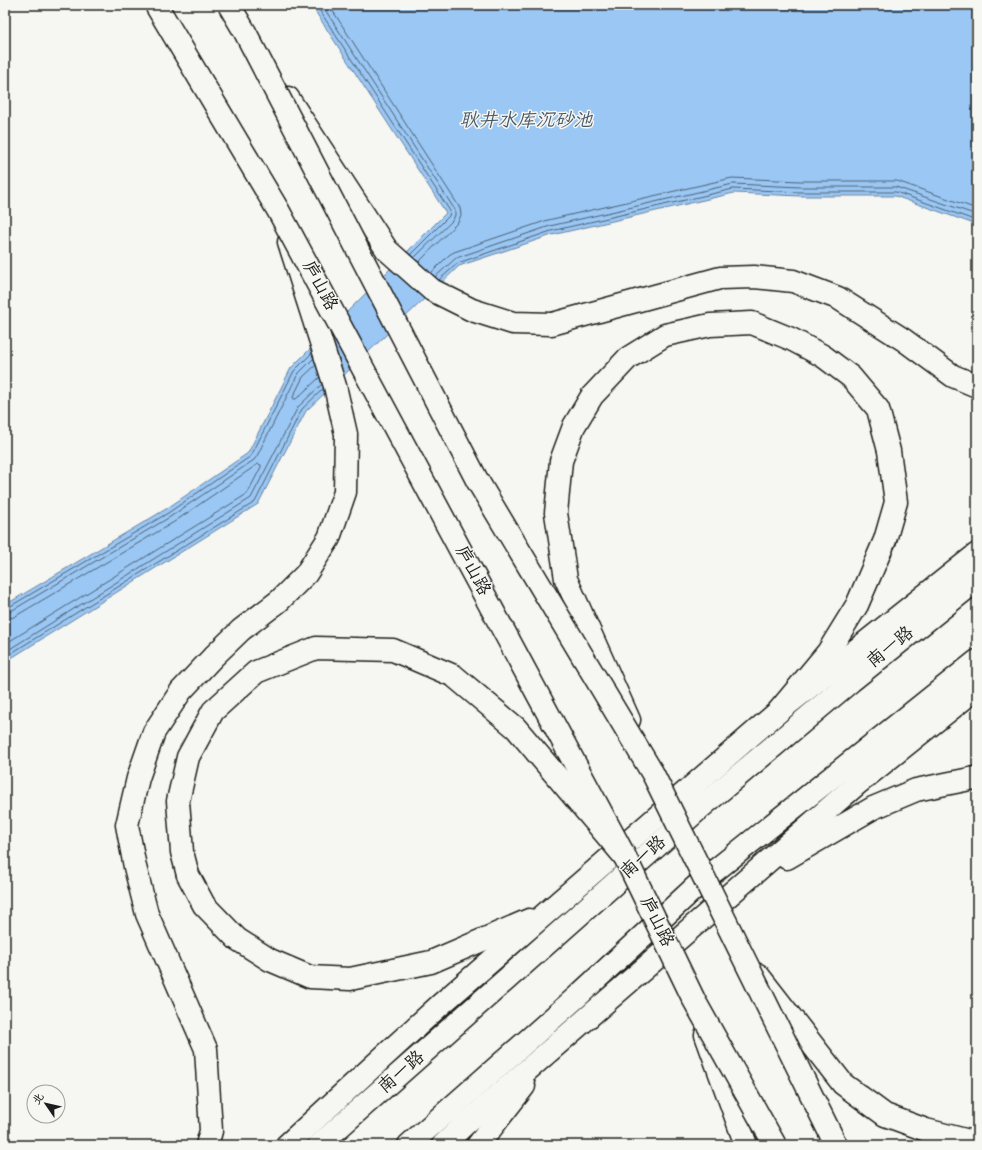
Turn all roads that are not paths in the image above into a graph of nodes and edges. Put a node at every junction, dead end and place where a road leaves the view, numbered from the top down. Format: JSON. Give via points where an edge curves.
{"nodes":[{"id":1,"x":156,"y":5,"type":"edge"},
{"id":2,"x":229,"y":5,"type":"edge"},
{"id":3,"x":245,"y":32,"type":"junction"},
{"id":4,"x":278,"y":210,"type":"junction"},
{"id":5,"x":977,"y":386,"type":"edge"},
{"id":6,"x":977,"y":554,"type":"edge"},
{"id":7,"x":977,"y":580,"type":"edge"},
{"id":8,"x":977,"y":661,"type":"edge"},
{"id":9,"x":977,"y":688,"type":"edge"},
{"id":10,"x":778,"y":712,"type":"junction"},
{"id":11,"x":654,"y":774,"type":"junction"},
{"id":12,"x":977,"y":779,"type":"edge"},
{"id":13,"x":625,"y":857,"type":"junction"},
{"id":14,"x":741,"y":885,"type":"junction"},
{"id":15,"x":548,"y":912,"type":"junction"},
{"id":16,"x":742,"y":954,"type":"junction"},
{"id":17,"x":694,"y":1000,"type":"junction"},
{"id":18,"x":554,"y":1047,"type":"junction"},
{"id":19,"x":977,"y":1142,"type":"edge"},
{"id":20,"x":207,"y":1145,"type":"edge"},
{"id":21,"x":287,"y":1145,"type":"edge"},
{"id":22,"x":320,"y":1145,"type":"edge"},
{"id":23,"x":409,"y":1145,"type":"edge"},
{"id":24,"x":443,"y":1145,"type":"edge"},
{"id":25,"x":478,"y":1145,"type":"edge"},
{"id":26,"x":746,"y":1145,"type":"edge"},
{"id":27,"x":774,"y":1145,"type":"edge"},
{"id":28,"x":836,"y":1145,"type":"edge"}],
"edges":[{"from":1,"to":4,"type":"main road","name":"庐山路","bridge":true},
{"from":2,"to":3,"type":"main road","bridge":true},
{"from":3,"to":5,"type":"main road","bridge":true,"via":[[387,250],[432,290],[472,310],[513,324],[552,324],[720,278],[754,277],[793,281],[838,298],[904,340],[953,376]]},
{"from":3,"to":11,"type":"main road","bridge":true,"via":[[477,480]]},
{"from":4,"to":13,"type":"main road","name":"庐山路","bridge":true},
{"from":4,"to":20,"type":"main road","bridge":true,"via":[[335,386],[346,434],[345,492],[329,538],[306,574],[279,602],[241,630],[214,656],[181,691],[154,732],[138,778],[128,825],[147,914],[206,1049],[211,1131]]},
{"from":6,"to":10,"type":"main road"},
{"from":7,"to":22,"type":"main road","name":"南一路","via":[[851,681],[702,807]]},
{"from":8,"to":23,"type":"main road","via":[[702,881],[580,995]]},
{"from":9,"to":14,"type":"main road","via":[[857,784]]},
{"from":10,"to":11,"type":"main road","bridge":true,"via":[[828,652],[857,605],[886,540],[896,502],[889,451],[878,409],[851,377],[823,356],[752,323],[710,325],[665,335],[628,358],[592,396],[574,426],[561,461],[556,513],[566,579]]},
{"from":10,"to":15,"type":"main road"},
{"from":11,"to":16,"type":"main road","bridge":true},
{"from":12,"to":14,"type":"main road","via":[[916,790],[873,808]]},
{"from":13,"to":15,"type":"main road","bridge":true,"via":[[516,728],[454,676],[393,650],[316,648],[256,672],[213,711],[188,757],[178,802],[182,852],[188,875],[204,905],[237,939],[270,960],[310,976],[350,979],[431,962]]},
{"from":13,"to":17,"type":"main road","name":"庐山路","bridge":true},
{"from":14,"to":18,"type":"main road"},
{"from":15,"to":21,"type":"main road","via":[[439,1006]]},
{"from":16,"to":19,"type":"main road","bridge":true,"via":[[843,1084],[885,1115],[926,1130]]},
{"from":16,"to":28,"type":"main road","bridge":true},
{"from":17,"to":26,"type":"main road","bridge":true},
{"from":17,"to":27,"type":"main road","name":"庐山路","bridge":true},
{"from":18,"to":24,"type":"main road"},
{"from":18,"to":25,"type":"main road"}]}
